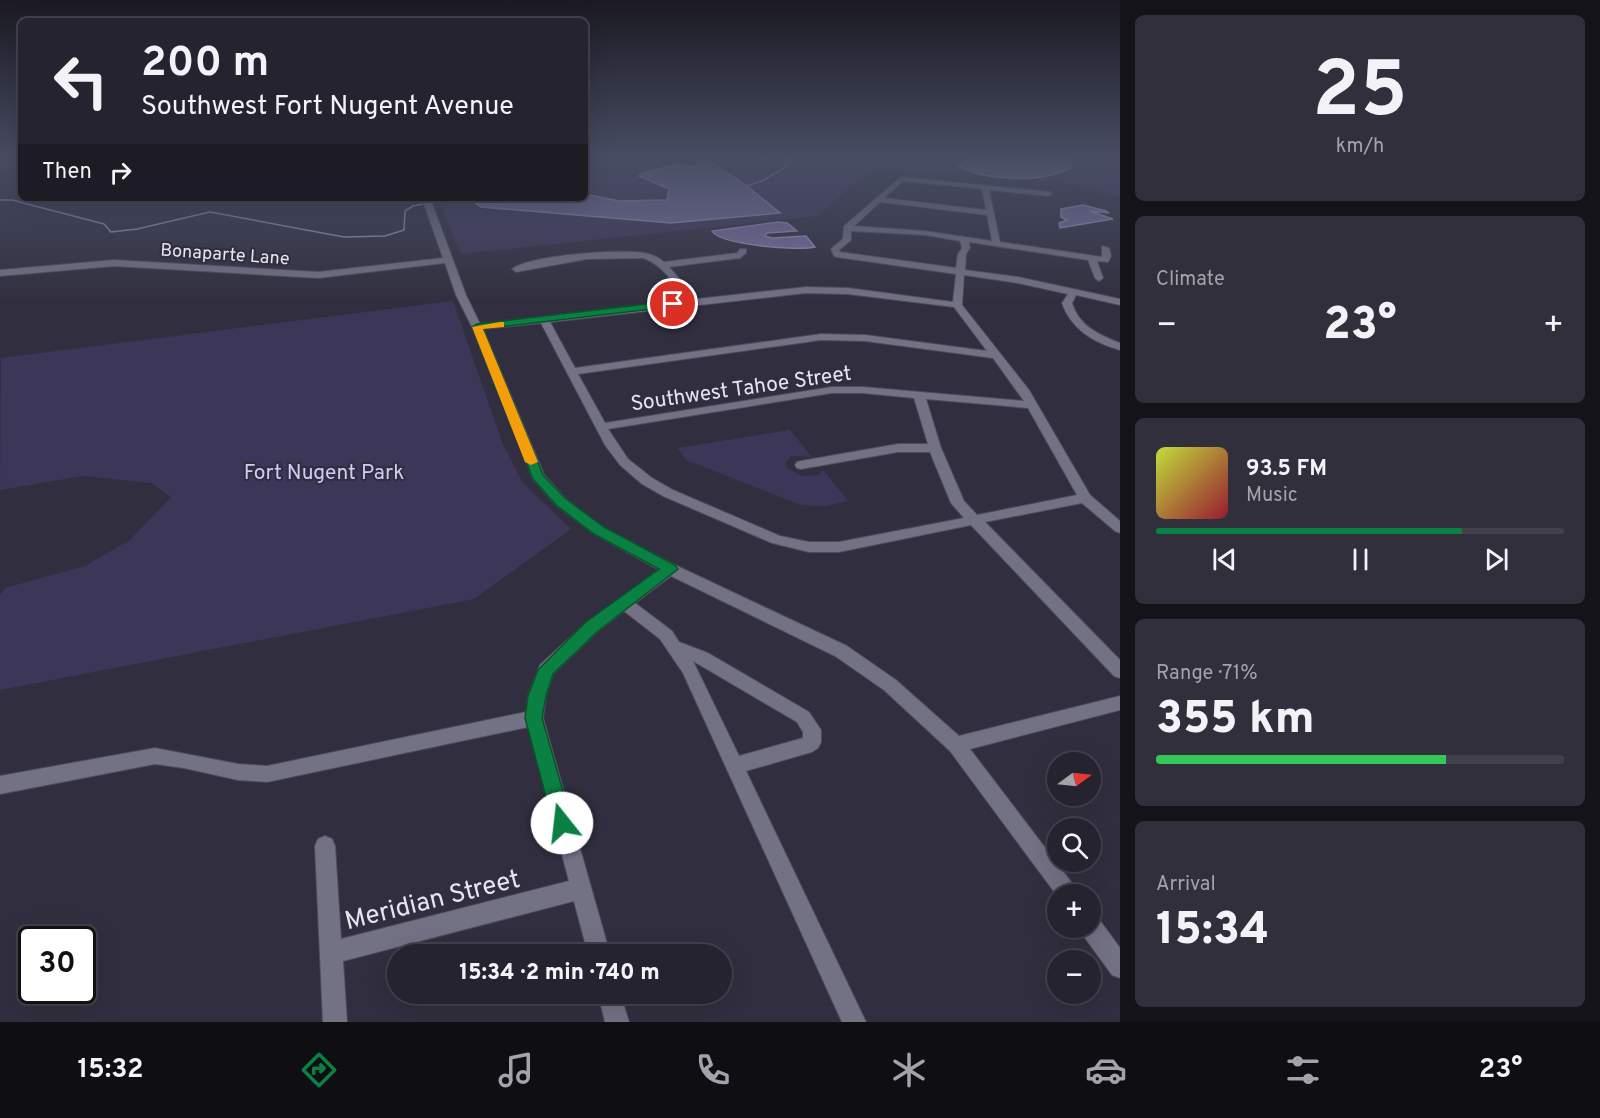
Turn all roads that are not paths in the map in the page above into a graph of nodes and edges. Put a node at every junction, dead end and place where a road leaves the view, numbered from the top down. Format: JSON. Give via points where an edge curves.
{"nodes":[{"id":1,"x":429,"y":207,"type":"edge"},
{"id":2,"x":871,"y":207,"type":"edge"},
{"id":3,"x":936,"y":207,"type":"edge"},
{"id":4,"x":989,"y":207,"type":"edge"},
{"id":5,"x":990,"y":213,"type":"junction"},
{"id":6,"x":847,"y":228,"type":"junction"},
{"id":7,"x":964,"y":238,"type":"junction"},
{"id":8,"x":996,"y":242,"type":"junction"},
{"id":9,"x":1105,"y":248,"type":"dead end"},
{"id":10,"x":743,"y":251,"type":"dead end"},
{"id":11,"x":1091,"y":258,"type":"junction"},
{"id":12,"x":448,"y":260,"type":"junction"},
{"id":13,"x":662,"y":265,"type":"junction"},
{"id":14,"x":516,"y":269,"type":"dead end"},
{"id":15,"x":962,"y":271,"type":"junction"},
{"id":16,"x":0,"y":273,"type":"edge"},
{"id":17,"x":1099,"y":278,"type":"dead end"},
{"id":18,"x":1074,"y":291,"type":"junction"},
{"id":19,"x":693,"y":301,"type":"junction"},
{"id":20,"x":1120,"y":302,"type":"edge"},
{"id":21,"x":957,"y":306,"type":"junction"},
{"id":22,"x":544,"y":320,"type":"junction"},
{"id":23,"x":477,"y":327,"type":"junction"},
{"id":24,"x":1120,"y":347,"type":"edge"},
{"id":25,"x":993,"y":355,"type":"junction"},
{"id":26,"x":574,"y":371,"type":"junction"},
{"id":27,"x":919,"y":395,"type":"junction"},
{"id":28,"x":1031,"y":405,"type":"junction"},
{"id":29,"x":600,"y":428,"type":"junction"},
{"id":30,"x":935,"y":448,"type":"junction"},
{"id":31,"x":801,"y":465,"type":"dead end"},
{"id":32,"x":1085,"y":498,"type":"junction"},
{"id":33,"x":974,"y":519,"type":"junction"},
{"id":34,"x":1120,"y":528,"type":"edge"},
{"id":35,"x":670,"y":569,"type":"junction"},
{"id":36,"x":624,"y":603,"type":"junction"},
{"id":37,"x":676,"y":647,"type":"junction"},
{"id":38,"x":1120,"y":671,"type":"edge"},
{"id":39,"x":1120,"y":703,"type":"edge"},
{"id":40,"x":534,"y":718,"type":"junction"},
{"id":41,"x":956,"y":745,"type":"junction"},
{"id":42,"x":734,"y":766,"type":"junction"},
{"id":43,"x":0,"y":785,"type":"edge"},
{"id":44,"x":325,"y":846,"type":"dead end"},
{"id":45,"x":1060,"y":884,"type":"edge"},
{"id":46,"x":582,"y":888,"type":"junction"},
{"id":47,"x":1099,"y":938,"type":"edge"},
{"id":48,"x":596,"y":944,"type":"edge"},
{"id":49,"x":330,"y":953,"type":"junction"},
{"id":50,"x":1120,"y":967,"type":"edge"},
{"id":51,"x":612,"y":1004,"type":"edge"},
{"id":52,"x":335,"y":1022,"type":"edge"},
{"id":53,"x":617,"y":1022,"type":"edge"},
{"id":54,"x":855,"y":1022,"type":"edge"}],
"edges":[{"from":1,"to":12,"type":"street"},
{"from":2,"to":6,"type":"street"},
{"from":3,"to":5,"type":"street"},
{"from":4,"to":5,"type":"street"},
{"from":5,"to":8,"type":"street"},
{"from":6,"to":7,"type":"street"},
{"from":6,"to":15,"type":"street","via":[[848,240],[835,249],[837,254]]},
{"from":7,"to":8,"type":"street"},
{"from":7,"to":15,"type":"street"},
{"from":8,"to":11,"type":"street","via":[[1006,247]]},
{"from":9,"to":11,"type":"street","via":[[1105,260]]},
{"from":10,"to":13,"type":"street","via":[[740,255]]},
{"from":11,"to":17,"type":"street"},
{"from":12,"to":16,"type":"street","name":"Bonaparte Lane","via":[[318,275],[114,263]]},
{"from":12,"to":23,"type":"street"},
{"from":13,"to":14,"type":"street","via":[[643,254]]},
{"from":13,"to":19,"type":"street"},
{"from":15,"to":18,"type":"street"},
{"from":15,"to":21,"type":"street"},
{"from":18,"to":20,"type":"street"},
{"from":18,"to":24,"type":"street","via":[[1067,303],[1069,315],[1089,333]]},
{"from":19,"to":21,"type":"street","via":[[778,291],[848,291]]},
{"from":19,"to":22,"type":"street"},
{"from":21,"to":25,"type":"street"},
{"from":22,"to":23,"type":"street"},
{"from":22,"to":26,"type":"street"},
{"from":23,"to":35,"type":"street","via":[[538,476],[561,502],[599,531]]},
{"from":25,"to":26,"type":"street","via":[[865,338],[821,337]]},
{"from":25,"to":28,"type":"street"},
{"from":26,"to":29,"type":"street"},
{"from":27,"to":28,"type":"street","name":"Southwest Tahoe Street"},
{"from":27,"to":29,"type":"street","name":"Southwest Tahoe Street","via":[[832,390]]},
{"from":27,"to":30,"type":"street"},
{"from":28,"to":32,"type":"street"},
{"from":29,"to":33,"type":"street","via":[[624,462],[647,481],[777,540],[809,547],[839,547]]},
{"from":30,"to":31,"type":"street","via":[[898,448]]},
{"from":30,"to":33,"type":"street","via":[[958,502]]},
{"from":32,"to":33,"type":"street"},
{"from":32,"to":34,"type":"street"},
{"from":33,"to":38,"type":"street"},
{"from":35,"to":36,"type":"street"},
{"from":35,"to":41,"type":"street","via":[[841,651],[890,685]]},
{"from":36,"to":37,"type":"street"},
{"from":36,"to":40,"type":"street","via":[[546,670]]},
{"from":37,"to":42,"type":"street"},
{"from":37,"to":42,"type":"street","via":[[795,711],[810,725],[812,742],[806,746]]},
{"from":39,"to":41,"type":"street"},
{"from":40,"to":43,"type":"street","via":[[267,774],[231,773],[175,757],[155,756]]},
{"from":40,"to":46,"type":"street"},
{"from":41,"to":45,"type":"street"},
{"from":42,"to":54,"type":"street"},
{"from":44,"to":49,"type":"street"},
{"from":46,"to":48,"type":"street"},
{"from":46,"to":49,"type":"street","name":"Meridian Street"},
{"from":47,"to":50,"type":"street"},
{"from":49,"to":52,"type":"street"},
{"from":51,"to":53,"type":"street"}]}
